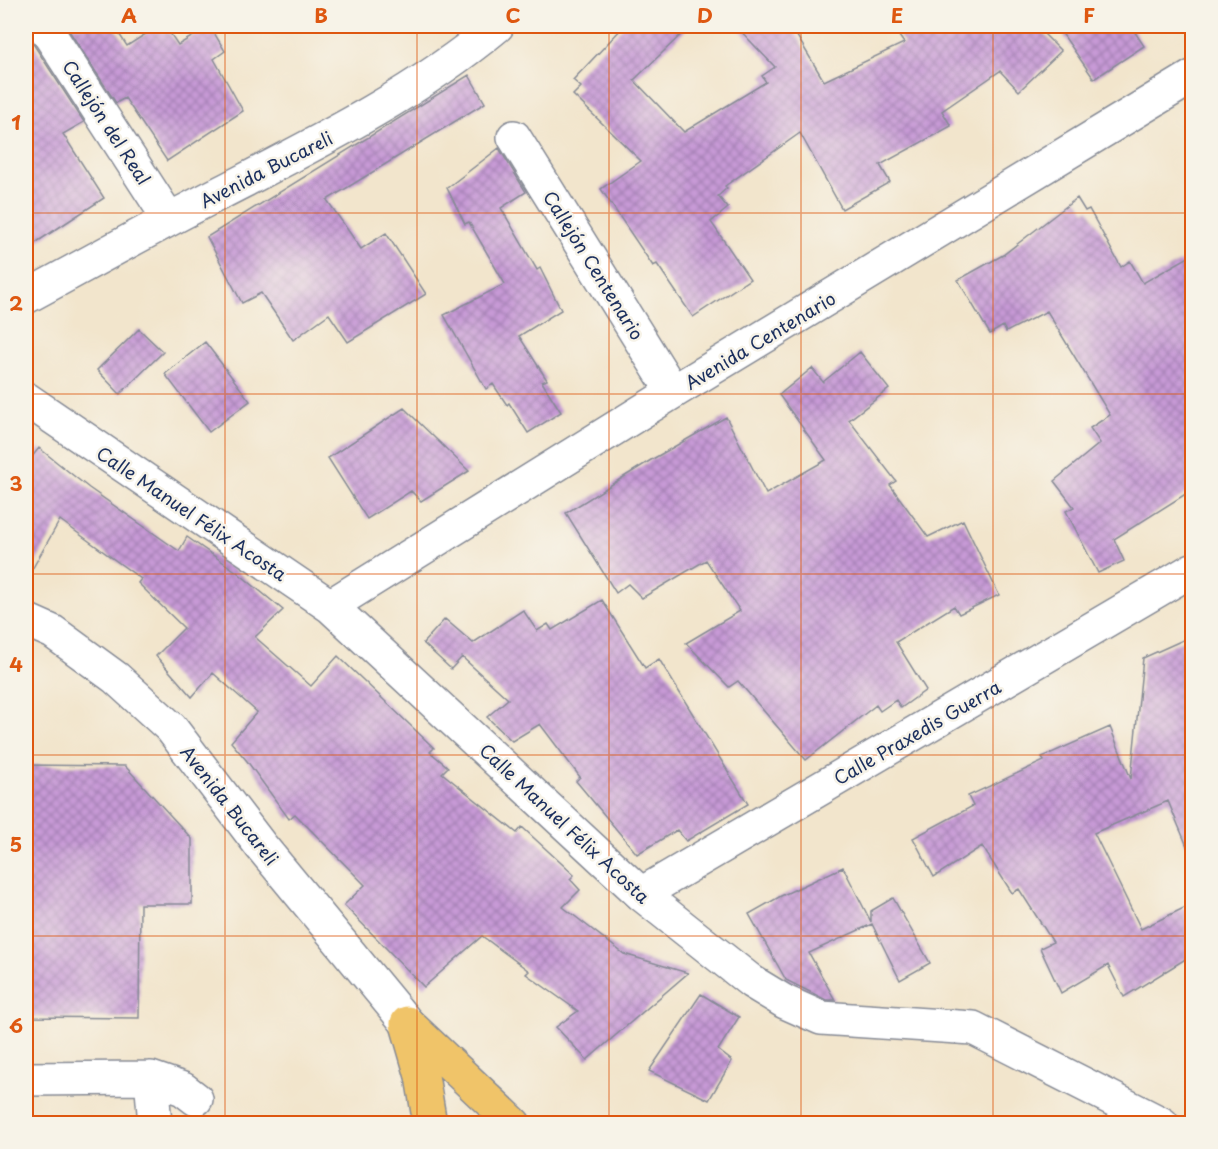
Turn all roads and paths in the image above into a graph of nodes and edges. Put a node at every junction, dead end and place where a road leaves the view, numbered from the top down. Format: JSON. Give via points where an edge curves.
{"nodes":[{"id":1,"x":44,"y":26,"type":"edge"},
{"id":2,"x":497,"y":26,"type":"edge"},
{"id":3,"x":1192,"y":77,"type":"edge"},
{"id":4,"x":514,"y":137,"type":"dead end"},
{"id":5,"x":169,"y":219,"type":"junction"},
{"id":6,"x":26,"y":297,"type":"edge"},
{"id":7,"x":673,"y":392,"type":"junction"},
{"id":8,"x":26,"y":399,"type":"edge"},
{"id":9,"x":1192,"y":570,"type":"edge"},
{"id":10,"x":330,"y":606,"type":"junction"},
{"id":11,"x":26,"y":620,"type":"edge"},
{"id":12,"x":641,"y":894,"type":"junction"},
{"id":13,"x":406,"y":1023,"type":"junction"},
{"id":14,"x":151,"y":1078,"type":"junction"},
{"id":15,"x":26,"y":1079,"type":"edge"},
{"id":16,"x":196,"y":1099,"type":"dead end"},
{"id":17,"x":155,"y":1124,"type":"edge"},
{"id":18,"x":430,"y":1124,"type":"edge"},
{"id":19,"x":513,"y":1124,"type":"edge"},
{"id":20,"x":1162,"y":1124,"type":"edge"}],
"edges":[{"from":1,"to":5,"type":"street","name":"Callejón del Real"},
{"from":2,"to":5,"type":"street","name":"Avenida Bucareli","via":[[355,123]]},
{"from":3,"to":7,"type":"street","name":"Avenida Centenario"},
{"from":4,"to":7,"type":"street","name":"Callejón Centenario"},
{"from":5,"to":6,"type":"street","name":"Avenida Bucareli"},
{"from":7,"to":10,"type":"street","name":"Avenida Centenario"},
{"from":8,"to":10,"type":"street","name":"Calle Manuel Félix Acosta"},
{"from":9,"to":12,"type":"street","name":"Calle Praxedis Guerra"},
{"from":10,"to":12,"type":"street","name":"Calle Manuel Félix Acosta"},
{"from":11,"to":13,"type":"street","name":"Avenida Bucareli","via":[[53,632],[116,678],[171,728],[261,846]]},
{"from":12,"to":20,"type":"street","name":"Calle Manuel Félix Acosta","via":[[752,982],[821,1018],[973,1028]]},
{"from":13,"to":18,"type":"highway","via":[[422,1076]]},
{"from":13,"to":19,"type":"highway"},
{"from":14,"to":15,"type":"street"},
{"from":14,"to":16,"type":"street","via":[[183,1089]]},
{"from":14,"to":17,"type":"street"}]}
